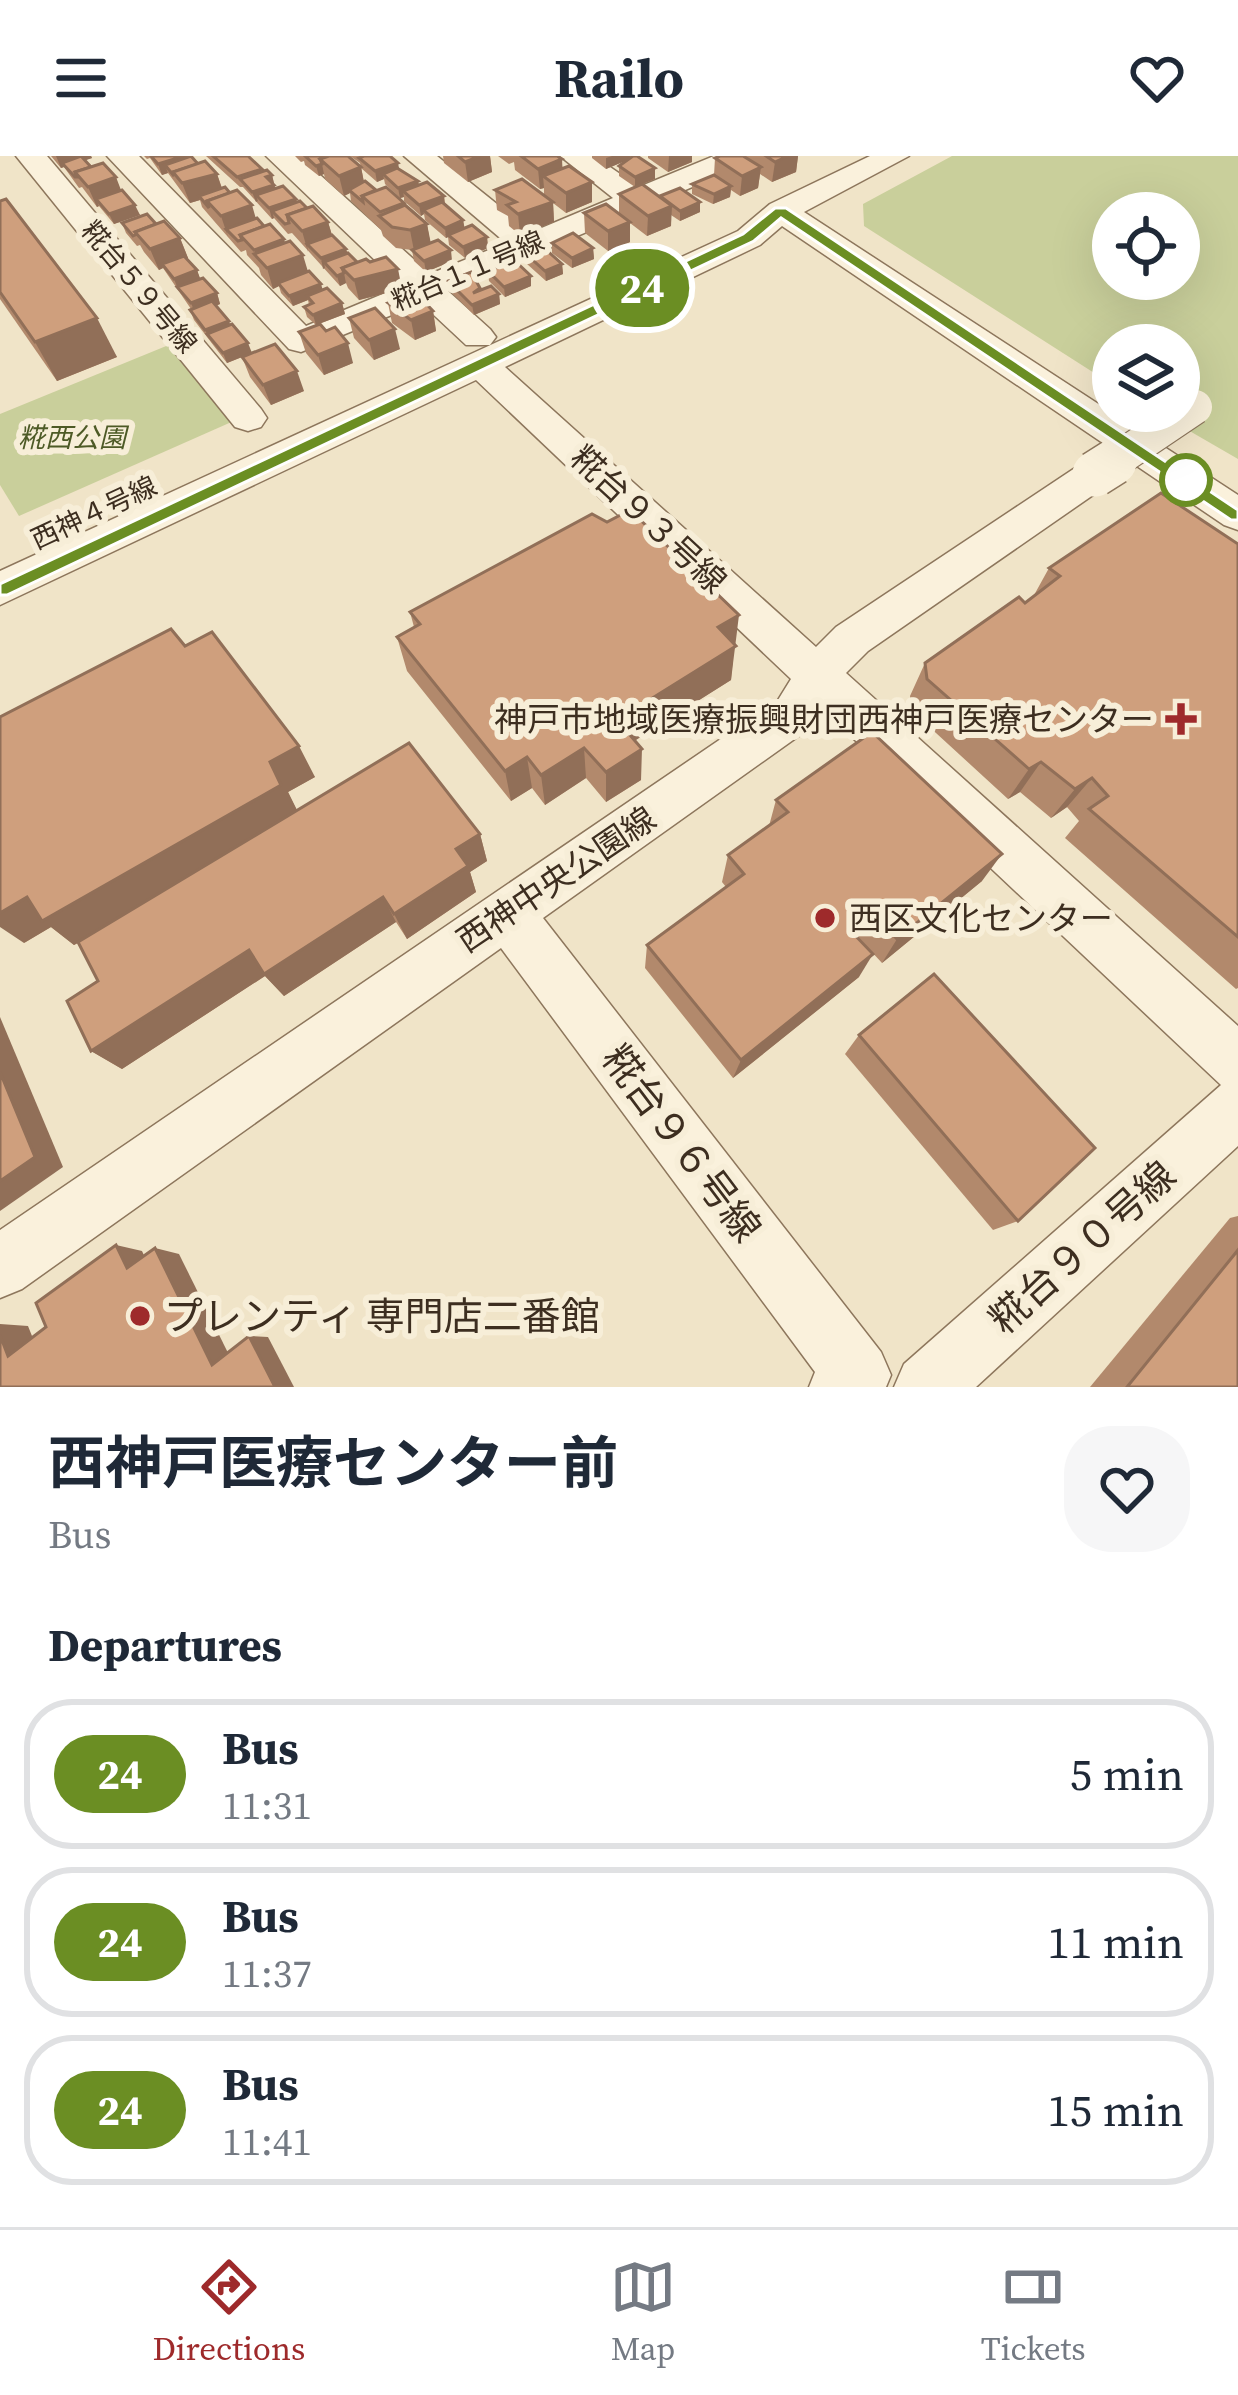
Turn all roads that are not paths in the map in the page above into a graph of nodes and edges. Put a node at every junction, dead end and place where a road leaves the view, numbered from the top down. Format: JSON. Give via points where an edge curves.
{"nodes":[{"id":1,"x":31,"y":156,"type":"edge"},
{"id":2,"x":122,"y":156,"type":"edge"},
{"id":3,"x":280,"y":156,"type":"edge"},
{"id":4,"x":419,"y":156,"type":"edge"},
{"id":5,"x":575,"y":156,"type":"edge"},
{"id":6,"x":894,"y":156,"type":"edge"},
{"id":7,"x":728,"y":158,"type":"edge"},
{"id":8,"x":636,"y":200,"type":"junction"},
{"id":9,"x":781,"y":211,"type":"junction"},
{"id":10,"x":528,"y":245,"type":"junction"},
{"id":11,"x":427,"y":288,"type":"junction"},
{"id":12,"x":301,"y":341,"type":"junction"},
{"id":13,"x":479,"y":351,"type":"junction"},
{"id":14,"x":214,"y":377,"type":"junction"},
{"id":15,"x":1092,"y":393,"type":"edge"},
{"id":16,"x":248,"y":418,"type":"dead end"},
{"id":17,"x":1152,"y":432,"type":"edge"},
{"id":18,"x":1158,"y":432,"type":"edge"},
{"id":19,"x":1238,"y":488,"type":"edge"},
{"id":20,"x":1238,"y":515,"type":"edge"},
{"id":21,"x":0,"y":556,"type":"edge"},
{"id":22,"x":0,"y":590,"type":"edge"},
{"id":23,"x":818,"y":674,"type":"junction"},
{"id":24,"x":506,"y":912,"type":"junction"},
{"id":25,"x":1238,"y":1064,"type":"edge"},
{"id":26,"x":1238,"y":1107,"type":"edge"},
{"id":27,"x":0,"y":1267,"type":"edge"},
{"id":28,"x":850,"y":1381,"type":"edge"},
{"id":29,"x":927,"y":1387,"type":"edge"}],
"edges":[{"from":1,"to":14,"type":"street","name":"糀台５９号線"},
{"from":2,"to":12,"type":"street"},
{"from":3,"to":11,"type":"street","name":"糀台９３号線"},
{"from":4,"to":10,"type":"street"},
{"from":5,"to":8,"type":"street"},
{"from":6,"to":9,"type":"street","name":"西神４号線"},
{"from":7,"to":8,"type":"street","name":"糀台１１号線"},
{"from":8,"to":10,"type":"street","name":"糀台１１号線"},
{"from":9,"to":13,"type":"street","name":"西神４号線","via":[[749,238]]},
{"from":9,"to":15,"type":"street","via":[[836,227]]},
{"from":9,"to":20,"type":"street"},
{"from":10,"to":11,"type":"street","name":"糀台１１号線"},
{"from":11,"to":12,"type":"street","name":"糀台１１号線"},
{"from":11,"to":13,"type":"street","name":"糀台９３号線"},
{"from":12,"to":14,"type":"street","name":"糀台１１号線"},
{"from":13,"to":21,"type":"street","name":"西神４号線"},
{"from":13,"to":22,"type":"street","name":"西神４号線"},
{"from":13,"to":23,"type":"street","name":"糀台９３号線"},
{"from":14,"to":16,"type":"street","name":"糀台５９号線"},
{"from":17,"to":19,"type":"street"},
{"from":18,"to":23,"type":"street","name":"西神中央公園線","bridge":true,"via":[[852,639]]},
{"from":23,"to":24,"type":"street","name":"西神中央公園線","via":[[794,714]]},
{"from":23,"to":25,"type":"street","name":"糀台９３号線"},
{"from":24,"to":27,"type":"street","name":"西神中央公園線"},
{"from":24,"to":28,"type":"street","name":"糀台９６号線"},
{"from":26,"to":29,"type":"street","name":"糀台９０号線"}]}
